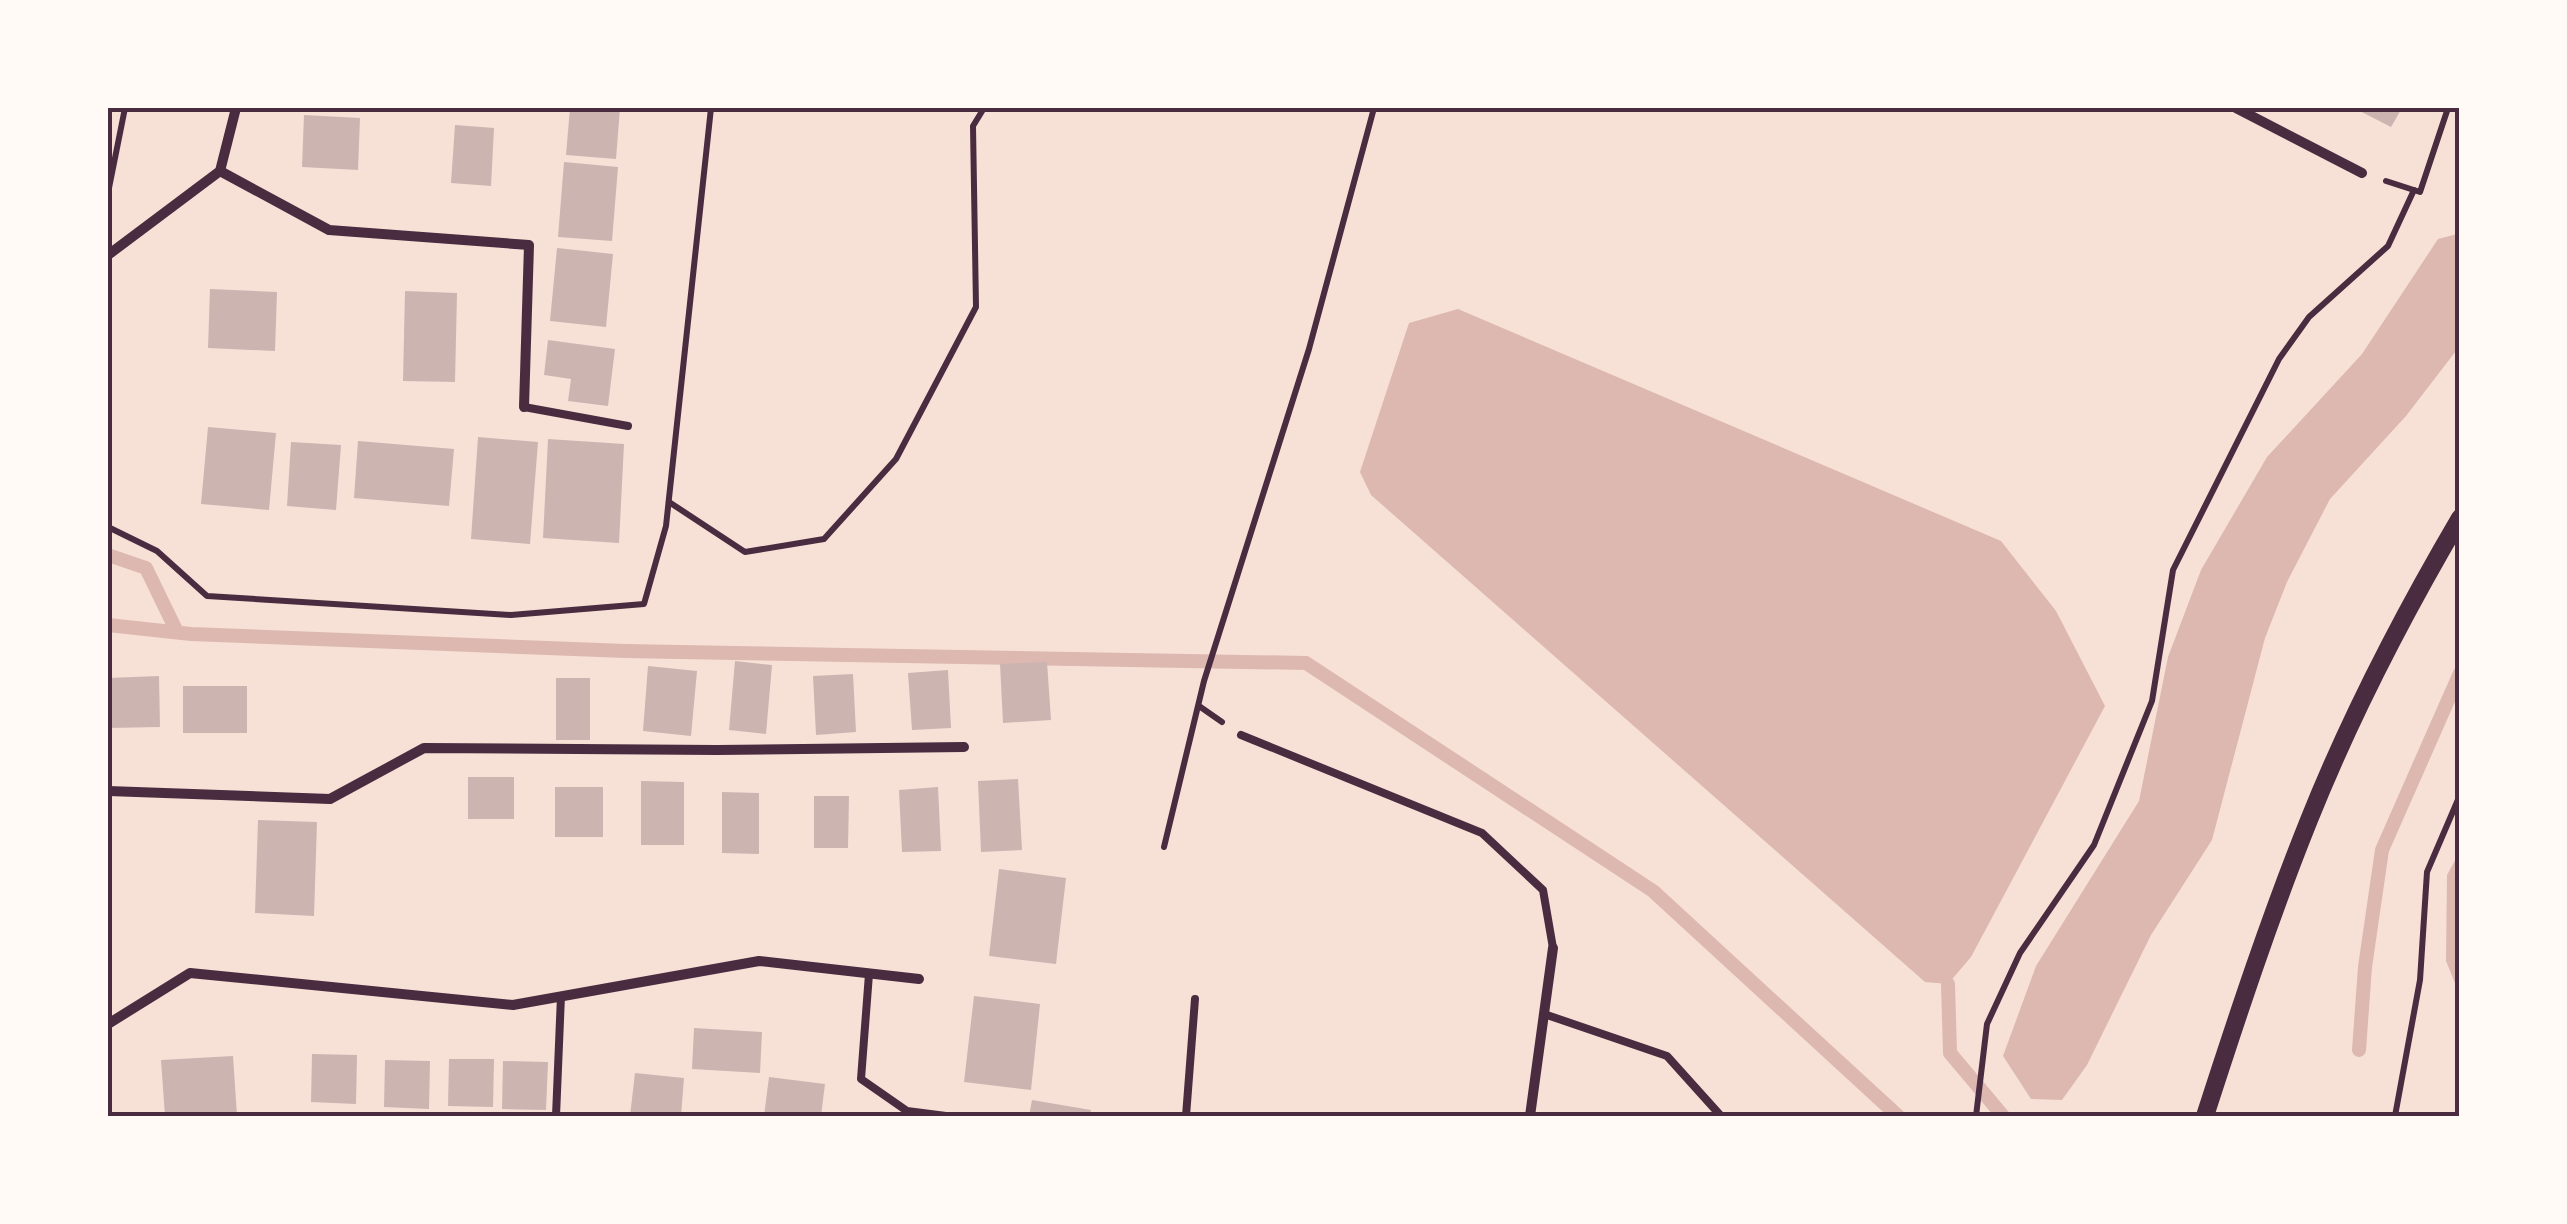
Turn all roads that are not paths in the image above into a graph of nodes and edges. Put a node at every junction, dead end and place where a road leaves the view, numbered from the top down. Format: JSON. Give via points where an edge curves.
{"nodes":[{"id":1,"x":236,"y":108,"type":"edge"},
{"id":2,"x":2236,"y":108,"type":"edge"},
{"id":3,"x":220,"y":171,"type":"junction"},
{"id":4,"x":2362,"y":173,"type":"road end"},
{"id":5,"x":108,"y":256,"type":"edge"},
{"id":6,"x":524,"y":407,"type":"joint"},
{"id":7,"x":628,"y":426,"type":"dead end"},
{"id":8,"x":2460,"y":518,"type":"edge"},
{"id":9,"x":1242,"y":735,"type":"dead end"},
{"id":10,"x":964,"y":748,"type":"dead end"},
{"id":11,"x":108,"y":792,"type":"edge"},
{"id":12,"x":1553,"y":948,"type":"joint"},
{"id":13,"x":869,"y":974,"type":"junction"},
{"id":14,"x":919,"y":979,"type":"dead end"},
{"id":15,"x":561,"y":996,"type":"junction"},
{"id":16,"x":1194,"y":999,"type":"dead end"},
{"id":17,"x":1544,"y":1014,"type":"junction"},
{"id":18,"x":108,"y":1024,"type":"edge"},
{"id":19,"x":556,"y":1116,"type":"edge"},
{"id":20,"x":946,"y":1116,"type":"edge"},
{"id":21,"x":1186,"y":1116,"type":"edge"},
{"id":22,"x":1530,"y":1116,"type":"edge"},
{"id":23,"x":1721,"y":1116,"type":"edge"},
{"id":24,"x":2205,"y":1116,"type":"edge"}],
"edges":[{"from":1,"to":3,"type":"street"},
{"from":2,"to":4,"type":"street"},
{"from":3,"to":5,"type":"street"},
{"from":3,"to":6,"type":"street","via":[[329,230],[528,245]]},
{"from":6,"to":7,"type":"lane"},
{"from":8,"to":24,"type":"street","via":[[2382,658],[2310,816]]},
{"from":9,"to":12,"type":"lane","via":[[1482,834],[1543,890]]},
{"from":10,"to":11,"type":"street","via":[[424,748],[330,799]]},
{"from":12,"to":17,"type":"street"},
{"from":13,"to":14,"type":"street"},
{"from":13,"to":15,"type":"street","via":[[758,962]]},
{"from":13,"to":20,"type":"lane","via":[[862,1079],[907,1111]]},
{"from":15,"to":18,"type":"street","via":[[513,1005],[190,973]]},
{"from":15,"to":19,"type":"lane"},
{"from":16,"to":21,"type":"lane"},
{"from":17,"to":22,"type":"street"},
{"from":17,"to":23,"type":"lane","via":[[1668,1056]]}]}
